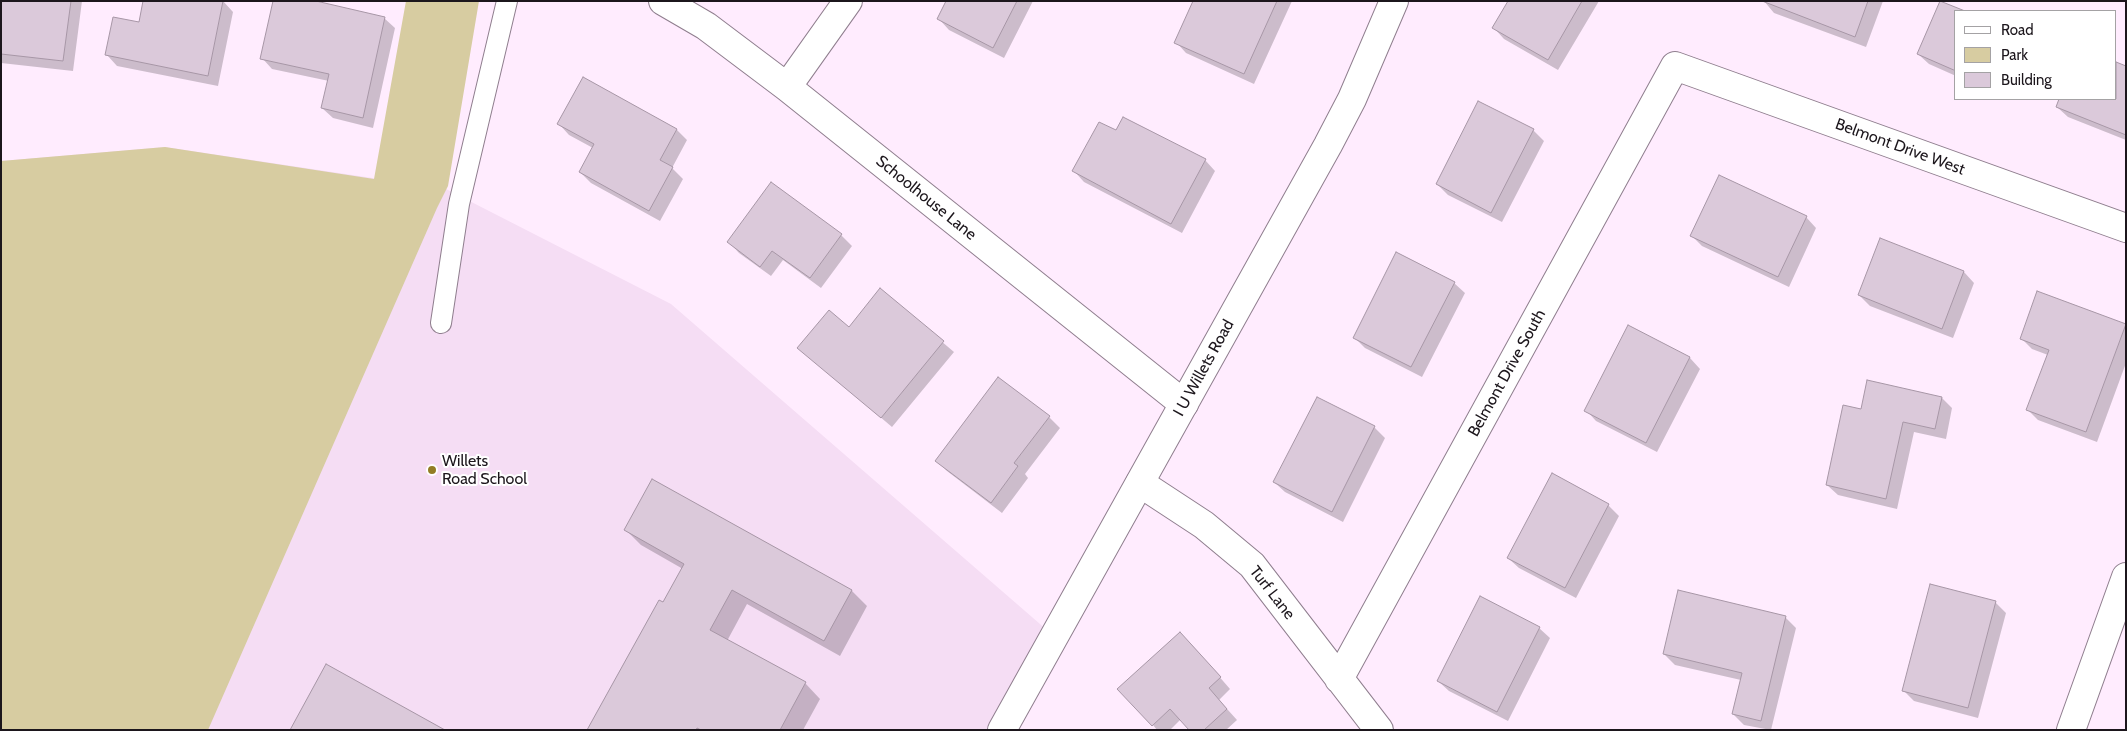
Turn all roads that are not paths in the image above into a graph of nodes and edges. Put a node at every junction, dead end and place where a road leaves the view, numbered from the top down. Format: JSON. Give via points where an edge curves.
{"nodes":[{"id":1,"x":507,"y":1,"type":"edge"},
{"id":2,"x":663,"y":1,"type":"edge"},
{"id":3,"x":848,"y":1,"type":"edge"},
{"id":4,"x":1394,"y":1,"type":"edge"},
{"id":5,"x":1675,"y":66,"type":"joint"},
{"id":6,"x":787,"y":87,"type":"junction"},
{"id":7,"x":2126,"y":228,"type":"edge"},
{"id":8,"x":441,"y":323,"type":"dead end"},
{"id":9,"x":1184,"y":404,"type":"junction"},
{"id":10,"x":1140,"y":483,"type":"junction"},
{"id":11,"x":2126,"y":577,"type":"edge"},
{"id":12,"x":1339,"y":679,"type":"junction"},
{"id":13,"x":1002,"y":730,"type":"edge"},
{"id":14,"x":1379,"y":730,"type":"edge"},
{"id":15,"x":2071,"y":730,"type":"edge"}],
"edges":[{"from":1,"to":8,"type":"lane","via":[[458,204]]},
{"from":2,"to":6,"type":"street","name":"Schoolhouse Lane","via":[[712,30]]},
{"from":3,"to":6,"type":"street"},
{"from":4,"to":9,"type":"street","name":"I U Willets Road","via":[[1360,82],[1328,145]]},
{"from":5,"to":7,"type":"street","name":"Belmont Drive West"},
{"from":5,"to":12,"type":"street","name":"Belmont Drive South"},
{"from":6,"to":9,"type":"street","name":"Schoolhouse Lane"},
{"from":9,"to":10,"type":"street","name":"I U Willets Road"},
{"from":10,"to":12,"type":"street","name":"Turf Lane","via":[[1204,525],[1252,565]]},
{"from":10,"to":13,"type":"street","name":"I U Willets Road"},
{"from":11,"to":15,"type":"street"},
{"from":12,"to":14,"type":"street","name":"Turf Lane"}]}
